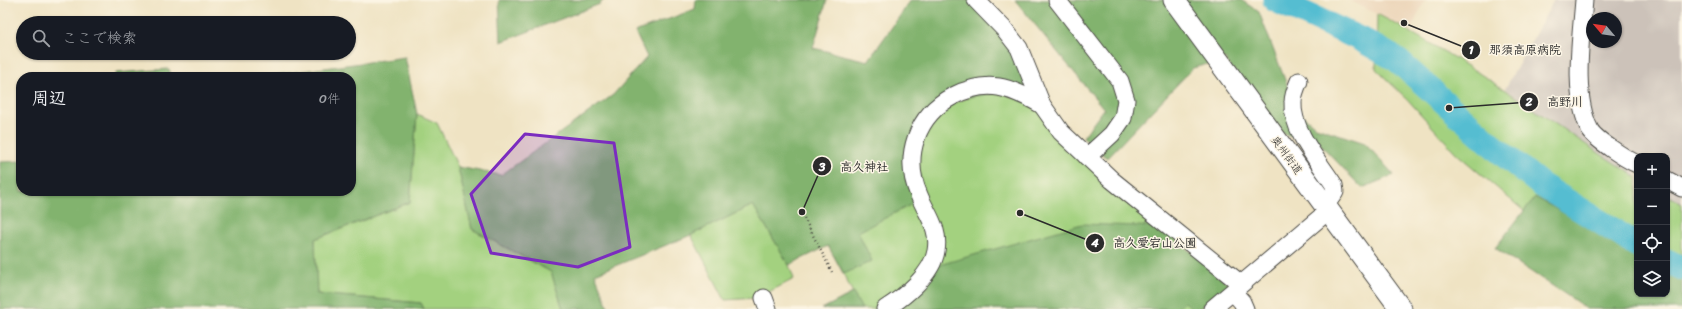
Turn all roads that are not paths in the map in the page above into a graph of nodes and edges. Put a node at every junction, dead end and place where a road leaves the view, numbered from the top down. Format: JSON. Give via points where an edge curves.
{"nodes":[{"id":1,"x":976,"y":0,"type":"edge"},
{"id":2,"x":1057,"y":0,"type":"edge"},
{"id":3,"x":1174,"y":0,"type":"edge"},
{"id":4,"x":1584,"y":0,"type":"edge"},
{"id":5,"x":1299,"y":82,"type":"dead end"},
{"id":6,"x":1042,"y":105,"type":"junction"},
{"id":7,"x":1087,"y":157,"type":"junction"},
{"id":8,"x":1634,"y":162,"type":"edge"},
{"id":9,"x":1670,"y":182,"type":"edge"},
{"id":10,"x":1682,"y":188,"type":"edge"},
{"id":11,"x":1326,"y":208,"type":"junction"},
{"id":12,"x":1237,"y":288,"type":"junction"},
{"id":13,"x":885,"y":309,"type":"edge"},
{"id":14,"x":1212,"y":309,"type":"edge"},
{"id":15,"x":1245,"y":309,"type":"edge"},
{"id":16,"x":1401,"y":309,"type":"edge"}],
"edges":[{"from":1,"to":6,"type":"street","via":[[1019,48]]},
{"from":2,"to":7,"type":"street","via":[[1120,81],[1126,100],[1123,118],[1112,134]]},
{"from":3,"to":11,"type":"main road","name":"奥州街道"},
{"from":4,"to":8,"type":"street","via":[[1580,55],[1581,100],[1591,131],[1621,156]]},
{"from":5,"to":11,"type":"street","via":[[1292,104],[1302,137],[1336,192]]},
{"from":6,"to":7,"type":"street","via":[[1061,132]]},
{"from":6,"to":13,"type":"street","via":[[1008,88],[990,85],[956,95],[939,104],[926,118],[917,135],[911,166],[918,193],[937,230],[936,252],[916,285]]},
{"from":7,"to":12,"type":"street"},
{"from":9,"to":10,"type":"street"},
{"from":11,"to":12,"type":"street"},
{"from":11,"to":16,"type":"main road","name":"奥州街道"},
{"from":12,"to":14,"type":"street"},
{"from":12,"to":15,"type":"street"}]}
